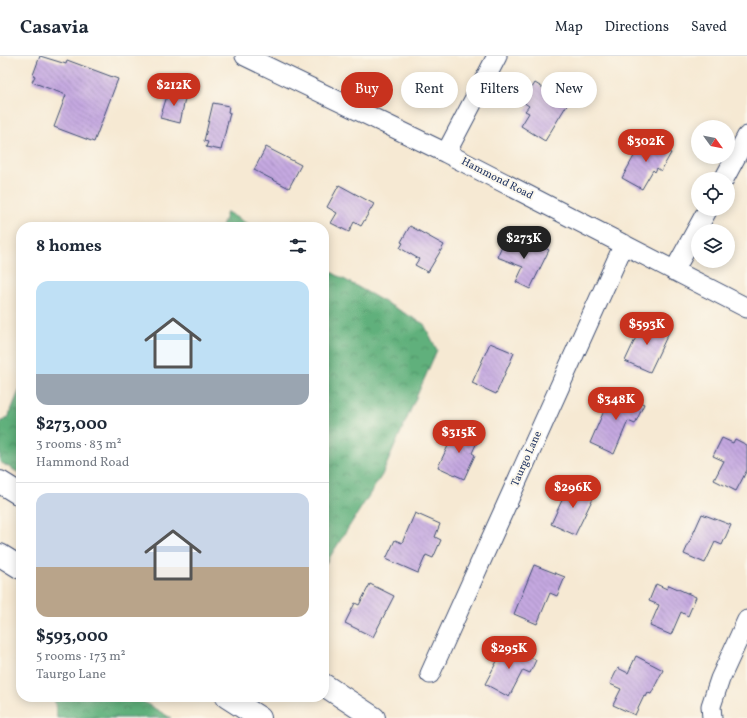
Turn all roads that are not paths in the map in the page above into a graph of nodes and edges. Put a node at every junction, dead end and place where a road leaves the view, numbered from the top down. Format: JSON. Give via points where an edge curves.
{"nodes":[{"id":1,"x":245,"y":56,"type":"edge"},
{"id":2,"x":497,"y":56,"type":"edge"},
{"id":3,"x":747,"y":136,"type":"edge"},
{"id":4,"x":446,"y":153,"type":"junction"},
{"id":5,"x":728,"y":172,"type":"edge"},
{"id":6,"x":704,"y":216,"type":"edge"},
{"id":7,"x":624,"y":244,"type":"junction"},
{"id":8,"x":674,"y":271,"type":"junction"},
{"id":9,"x":747,"y":308,"type":"edge"},
{"id":10,"x":0,"y":482,"type":"edge"},
{"id":11,"x":16,"y":492,"type":"edge"},
{"id":12,"x":0,"y":556,"type":"edge"},
{"id":13,"x":16,"y":565,"type":"edge"},
{"id":14,"x":747,"y":620,"type":"edge"},
{"id":15,"x":430,"y":674,"type":"dead end"},
{"id":16,"x":329,"y":688,"type":"edge"},
{"id":17,"x":235,"y":702,"type":"edge"},
{"id":18,"x":260,"y":718,"type":"edge"},
{"id":19,"x":374,"y":718,"type":"edge"},
{"id":20,"x":712,"y":718,"type":"edge"}],
"edges":[{"from":1,"to":4,"type":"street","name":"Hammond Road"},
{"from":2,"to":4,"type":"street"},
{"from":3,"to":5,"type":"street"},
{"from":4,"to":7,"type":"street","name":"Hammond Road"},
{"from":6,"to":8,"type":"street"},
{"from":7,"to":8,"type":"street","name":"Hammond Road"},
{"from":7,"to":15,"type":"street","name":"Taurgo Lane"},
{"from":8,"to":9,"type":"street","name":"Hammond Road"},
{"from":10,"to":11,"type":"highway"},
{"from":12,"to":13,"type":"highway"},
{"from":14,"to":20,"type":"street","via":[[720,680],[711,706]]},
{"from":16,"to":19,"type":"highway"},
{"from":17,"to":18,"type":"highway"}]}
